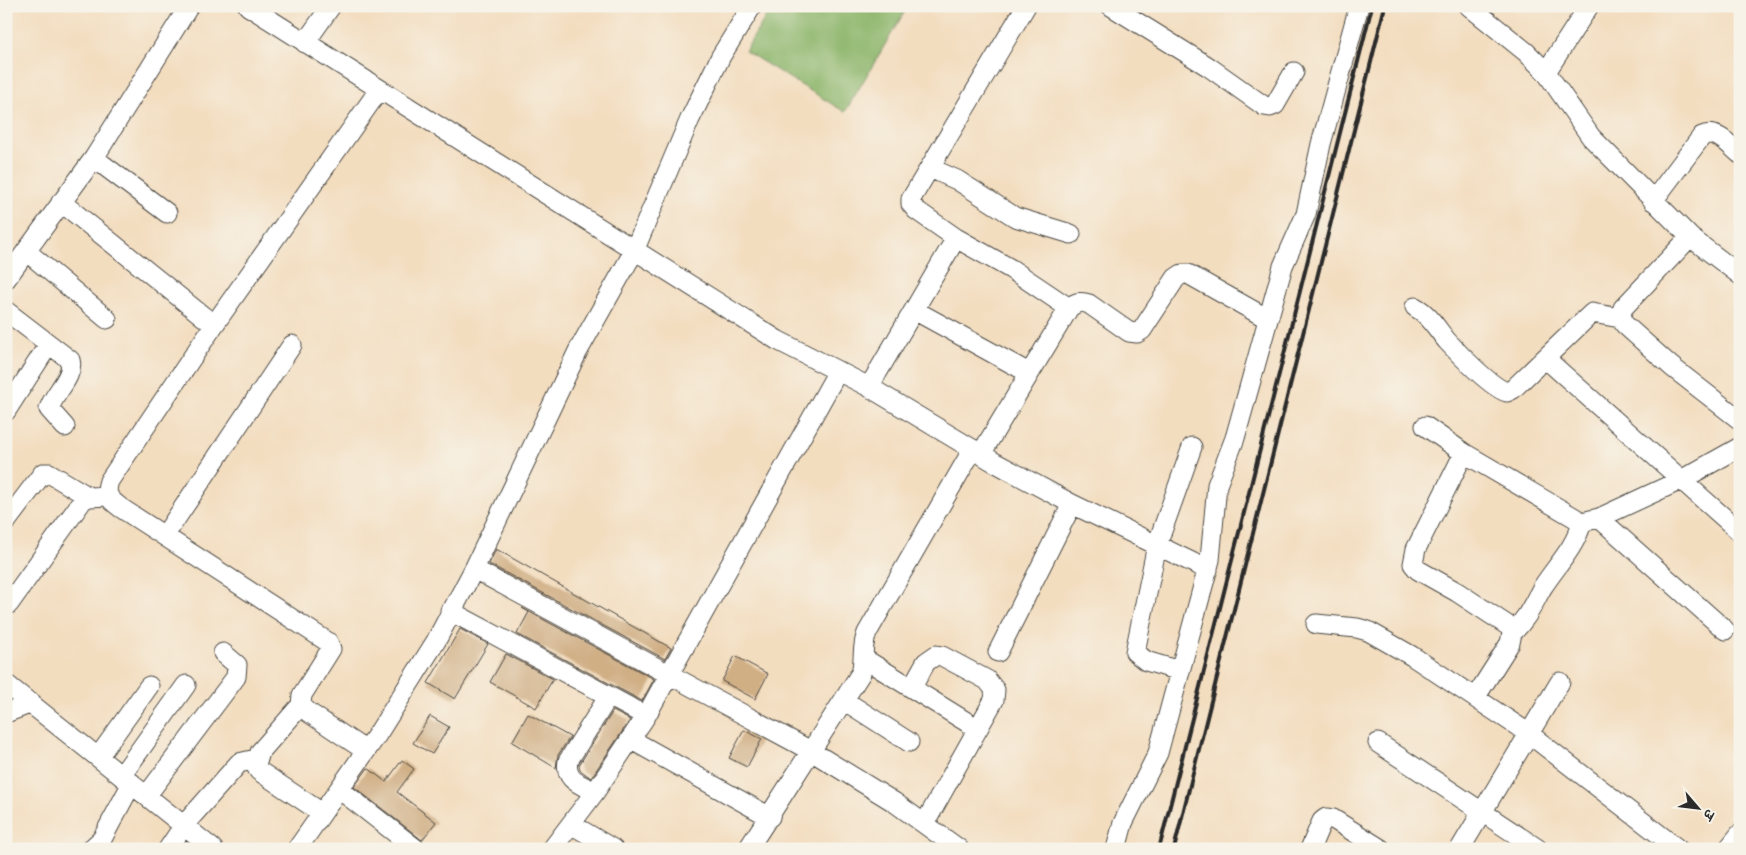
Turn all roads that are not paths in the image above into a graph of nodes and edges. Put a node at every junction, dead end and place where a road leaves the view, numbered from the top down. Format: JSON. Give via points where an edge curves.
{"nodes":[{"id":1,"x":189,"y":6,"type":"edge"},
{"id":2,"x":248,"y":6,"type":"edge"},
{"id":3,"x":331,"y":6,"type":"edge"},
{"id":4,"x":1026,"y":6,"type":"edge"},
{"id":5,"x":1111,"y":6,"type":"edge"},
{"id":6,"x":1359,"y":6,"type":"edge"},
{"id":7,"x":1470,"y":6,"type":"edge"},
{"id":8,"x":1589,"y":6,"type":"edge"},
{"id":9,"x":745,"y":9,"type":"edge"},
{"id":10,"x":305,"y":43,"type":"junction"},
{"id":11,"x":1294,"y":72,"type":"dead end"},
{"id":12,"x":1546,"y":72,"type":"junction"},
{"id":13,"x":379,"y":90,"type":"junction"},
{"id":14,"x":1740,"y":154,"type":"edge"},
{"id":15,"x":94,"y":158,"type":"junction"},
{"id":16,"x":930,"y":168,"type":"junction"},
{"id":17,"x":1653,"y":201,"type":"junction"},
{"id":18,"x":60,"y":202,"type":"junction"},
{"id":19,"x":167,"y":214,"type":"dead end"},
{"id":20,"x":1071,"y":234,"type":"dead end"},
{"id":21,"x":1690,"y":237,"type":"junction"},
{"id":22,"x":956,"y":238,"type":"junction"},
{"id":23,"x":26,"y":251,"type":"junction"},
{"id":24,"x":634,"y":251,"type":"junction"},
{"id":25,"x":1740,"y":276,"type":"edge"},
{"id":26,"x":6,"y":279,"type":"edge"},
{"id":27,"x":1414,"y":307,"type":"dead end"},
{"id":28,"x":1069,"y":308,"type":"junction"},
{"id":29,"x":914,"y":310,"type":"junction"},
{"id":30,"x":6,"y":311,"type":"edge"},
{"id":31,"x":1620,"y":318,"type":"junction"},
{"id":32,"x":107,"y":319,"type":"dead end"},
{"id":33,"x":1268,"y":319,"type":"junction"},
{"id":34,"x":214,"y":325,"type":"junction"},
{"id":35,"x":48,"y":344,"type":"junction"},
{"id":36,"x":292,"y":345,"type":"dead end"},
{"id":37,"x":1546,"y":359,"type":"junction"},
{"id":38,"x":838,"y":371,"type":"junction"},
{"id":39,"x":1029,"y":373,"type":"junction"},
{"id":40,"x":869,"y":387,"type":"junction"},
{"id":41,"x":6,"y":410,"type":"edge"},
{"id":42,"x":1740,"y":420,"type":"edge"},
{"id":43,"x":1425,"y":426,"type":"dead end"},
{"id":44,"x":65,"y":427,"type":"dead end"},
{"id":45,"x":1192,"y":447,"type":"dead end"},
{"id":46,"x":1740,"y":447,"type":"edge"},
{"id":47,"x":977,"y":451,"type":"junction"},
{"id":48,"x":1464,"y":453,"type":"junction"},
{"id":49,"x":1681,"y":480,"type":"junction"},
{"id":50,"x":98,"y":496,"type":"junction"},
{"id":51,"x":1072,"y":504,"type":"junction"},
{"id":52,"x":1591,"y":520,"type":"junction"},
{"id":53,"x":6,"y":522,"type":"edge"},
{"id":54,"x":1740,"y":532,"type":"edge"},
{"id":55,"x":165,"y":535,"type":"junction"},
{"id":56,"x":1157,"y":545,"type":"junction"},
{"id":57,"x":474,"y":569,"type":"junction"},
{"id":58,"x":1208,"y":570,"type":"junction"},
{"id":59,"x":9,"y":604,"type":"dead end"},
{"id":60,"x":450,"y":611,"type":"junction"},
{"id":61,"x":1316,"y":624,"type":"dead end"},
{"id":62,"x":1725,"y":630,"type":"dead end"},
{"id":63,"x":1512,"y":633,"type":"junction"},
{"id":64,"x":998,"y":652,"type":"dead end"},
{"id":65,"x":223,"y":653,"type":"dead end"},
{"id":66,"x":863,"y":658,"type":"junction"},
{"id":67,"x":1180,"y":671,"type":"junction"},
{"id":68,"x":668,"y":676,"type":"junction"},
{"id":69,"x":1560,"y":682,"type":"dead end"},
{"id":70,"x":6,"y":684,"type":"edge"},
{"id":71,"x":186,"y":685,"type":"dead end"},
{"id":72,"x":149,"y":686,"type":"dead end"},
{"id":73,"x":912,"y":687,"type":"junction"},
{"id":74,"x":609,"y":696,"type":"junction"},
{"id":75,"x":1475,"y":698,"type":"junction"},
{"id":76,"x":845,"y":701,"type":"junction"},
{"id":77,"x":32,"y":703,"type":"junction"},
{"id":78,"x":301,"y":704,"type":"junction"},
{"id":79,"x":6,"y":713,"type":"edge"},
{"id":80,"x":646,"y":716,"type":"junction"},
{"id":81,"x":978,"y":729,"type":"junction"},
{"id":82,"x":1528,"y":733,"type":"junction"},
{"id":83,"x":630,"y":740,"type":"junction"},
{"id":84,"x":909,"y":742,"type":"dead end"},
{"id":85,"x":1378,"y":743,"type":"dead end"},
{"id":86,"x":366,"y":751,"type":"junction"},
{"id":87,"x":811,"y":752,"type":"junction"},
{"id":88,"x":100,"y":756,"type":"junction"},
{"id":89,"x":256,"y":759,"type":"junction"},
{"id":90,"x":127,"y":779,"type":"junction"},
{"id":91,"x":339,"y":789,"type":"junction"},
{"id":92,"x":595,"y":792,"type":"junction"},
{"id":93,"x":147,"y":795,"type":"junction"},
{"id":94,"x":1482,"y":811,"type":"junction"},
{"id":95,"x":322,"y":814,"type":"junction"},
{"id":96,"x":770,"y":816,"type":"junction"},
{"id":97,"x":571,"y":824,"type":"junction"},
{"id":98,"x":925,"y":824,"type":"junction"},
{"id":99,"x":184,"y":825,"type":"junction"},
{"id":100,"x":1740,"y":834,"type":"edge"},
{"id":101,"x":751,"y":848,"type":"edge"},
{"id":102,"x":92,"y":849,"type":"edge"},
{"id":103,"x":168,"y":849,"type":"edge"},
{"id":104,"x":213,"y":849,"type":"edge"},
{"id":105,"x":297,"y":849,"type":"edge"},
{"id":106,"x":416,"y":849,"type":"edge"},
{"id":107,"x":552,"y":849,"type":"edge"},
{"id":108,"x":613,"y":849,"type":"edge"},
{"id":109,"x":959,"y":849,"type":"edge"},
{"id":110,"x":1116,"y":849,"type":"edge"},
{"id":111,"x":1310,"y":849,"type":"edge"},
{"id":112,"x":1381,"y":849,"type":"edge"},
{"id":113,"x":1460,"y":849,"type":"edge"},
{"id":114,"x":1538,"y":849,"type":"edge"},
{"id":115,"x":1678,"y":849,"type":"edge"},
{"id":116,"x":1728,"y":849,"type":"edge"}],
"edges":[{"from":1,"to":15,"type":"street"},
{"from":2,"to":10,"type":"street"},
{"from":3,"to":10,"type":"street"},
{"from":4,"to":16,"type":"street"},
{"from":5,"to":11,"type":"street","via":[[1264,106],[1275,105]]},
{"from":6,"to":33,"type":"street","via":[[1321,144],[1306,214],[1283,266]]},
{"from":7,"to":12,"type":"street"},
{"from":8,"to":12,"type":"street"},
{"from":9,"to":24,"type":"street","via":[[690,118]]},
{"from":10,"to":13,"type":"street"},
{"from":12,"to":17,"type":"street","via":[[1591,137]]},
{"from":13,"to":24,"type":"street"},
{"from":13,"to":34,"type":"street"},
{"from":14,"to":17,"type":"street","via":[[1713,133],[1702,136]]},
{"from":15,"to":18,"type":"street"},
{"from":15,"to":19,"type":"street"},
{"from":16,"to":20,"type":"street","via":[[958,180],[1015,217]]},
{"from":16,"to":22,"type":"street","via":[[911,204]]},
{"from":17,"to":21,"type":"street"},
{"from":18,"to":23,"type":"street"},
{"from":18,"to":34,"type":"street"},
{"from":21,"to":25,"type":"street"},
{"from":21,"to":31,"type":"street","via":[[1623,308]]},
{"from":22,"to":28,"type":"street","via":[[1011,269]]},
{"from":22,"to":29,"type":"street"},
{"from":23,"to":26,"type":"street"},
{"from":23,"to":32,"type":"street"},
{"from":24,"to":38,"type":"street","via":[[777,340]]},
{"from":24,"to":57,"type":"street","via":[[578,351]]},
{"from":27,"to":37,"type":"street","via":[[1425,314],[1449,343],[1502,391],[1513,389]]},
{"from":28,"to":33,"type":"street","via":[[1082,301],[1129,332],[1137,333],[1176,278],[1188,274]]},
{"from":28,"to":39,"type":"street"},
{"from":29,"to":39,"type":"street"},
{"from":29,"to":40,"type":"street"},
{"from":30,"to":35,"type":"street"},
{"from":31,"to":37,"type":"street","via":[[1592,314]]},
{"from":31,"to":42,"type":"street","via":[[1672,367]]},
{"from":33,"to":58,"type":"street","via":[[1235,438],[1215,494]]},
{"from":34,"to":50,"type":"street","via":[[106,489]]},
{"from":35,"to":41,"type":"street"},
{"from":35,"to":44,"type":"street","via":[[72,365],[51,401],[50,409]]},
{"from":36,"to":55,"type":"street"},
{"from":37,"to":49,"type":"street"},
{"from":38,"to":40,"type":"street"},
{"from":38,"to":68,"type":"street"},
{"from":39,"to":47,"type":"street"},
{"from":40,"to":47,"type":"street"},
{"from":43,"to":48,"type":"street"},
{"from":45,"to":56,"type":"street"},
{"from":46,"to":49,"type":"street"},
{"from":47,"to":51,"type":"street"},
{"from":47,"to":66,"type":"street","via":[[867,633]]},
{"from":48,"to":52,"type":"street"},
{"from":48,"to":63,"type":"street","via":[[1416,549],[1413,564],[1504,622]]},
{"from":49,"to":52,"type":"street"},
{"from":49,"to":54,"type":"street"},
{"from":50,"to":53,"type":"street","via":[[43,473]]},
{"from":50,"to":55,"type":"street"},
{"from":50,"to":59,"type":"street","via":[[83,500],[77,507]]},
{"from":51,"to":56,"type":"street"},
{"from":51,"to":64,"type":"street"},
{"from":52,"to":62,"type":"street"},
{"from":52,"to":63,"type":"street","via":[[1542,588],[1526,620]]},
{"from":55,"to":78,"type":"street","via":[[328,642],[331,649],[302,695]]},
{"from":56,"to":58,"type":"street"},
{"from":56,"to":67,"type":"street","via":[[1135,652],[1146,661]]},
{"from":57,"to":60,"type":"street"},
{"from":57,"to":68,"type":"street"},
{"from":58,"to":67,"type":"street"},
{"from":60,"to":74,"type":"street"},
{"from":60,"to":86,"type":"street","via":[[436,641]]},
{"from":61,"to":75,"type":"street","via":[[1368,631]]},
{"from":63,"to":75,"type":"street","via":[[1510,643]]},
{"from":65,"to":93,"type":"street","via":[[237,665],[236,677]]},
{"from":66,"to":73,"type":"street"},
{"from":66,"to":76,"type":"street","via":[[861,673]]},
{"from":67,"to":110,"type":"street","via":[[1154,763],[1124,823]]},
{"from":68,"to":80,"type":"street"},
{"from":68,"to":87,"type":"street"},
{"from":69,"to":82,"type":"street"},
{"from":70,"to":77,"type":"street"},
{"from":71,"to":90,"type":"street"},
{"from":72,"to":88,"type":"street"},
{"from":73,"to":81,"type":"street"},
{"from":73,"to":81,"type":"street","via":[[926,662],[936,655],[987,680],[995,690],[994,700]]},
{"from":74,"to":80,"type":"street"},
{"from":74,"to":92,"type":"street","via":[[568,761],[566,770],[574,781]]},
{"from":75,"to":82,"type":"street"},
{"from":76,"to":84,"type":"street"},
{"from":76,"to":87,"type":"street"},
{"from":77,"to":79,"type":"street"},
{"from":77,"to":88,"type":"street"},
{"from":78,"to":86,"type":"street"},
{"from":78,"to":89,"type":"street"},
{"from":80,"to":83,"type":"street"},
{"from":81,"to":98,"type":"street"},
{"from":82,"to":94,"type":"street"},
{"from":82,"to":115,"type":"street"},
{"from":83,"to":92,"type":"street"},
{"from":83,"to":96,"type":"street"},
{"from":85,"to":94,"type":"street"},
{"from":86,"to":91,"type":"street"},
{"from":87,"to":96,"type":"street"},
{"from":87,"to":98,"type":"street"},
{"from":88,"to":90,"type":"street"},
{"from":89,"to":95,"type":"street","via":[[259,771]]},
{"from":89,"to":99,"type":"street","via":[[239,763]]},
{"from":90,"to":93,"type":"street"},
{"from":90,"to":102,"type":"street","via":[[102,839]]},
{"from":91,"to":95,"type":"street"},
{"from":91,"to":106,"type":"street"},
{"from":92,"to":97,"type":"street"},
{"from":93,"to":99,"type":"street"},
{"from":94,"to":113,"type":"street"},
{"from":94,"to":114,"type":"street"},
{"from":95,"to":105,"type":"street"},
{"from":96,"to":101,"type":"street"},
{"from":97,"to":107,"type":"street"},
{"from":97,"to":108,"type":"street"},
{"from":98,"to":109,"type":"street"},
{"from":99,"to":103,"type":"street"},
{"from":99,"to":104,"type":"street"},
{"from":100,"to":116,"type":"street"},
{"from":111,"to":112,"type":"street","via":[[1326,818],[1333,819]]}]}
